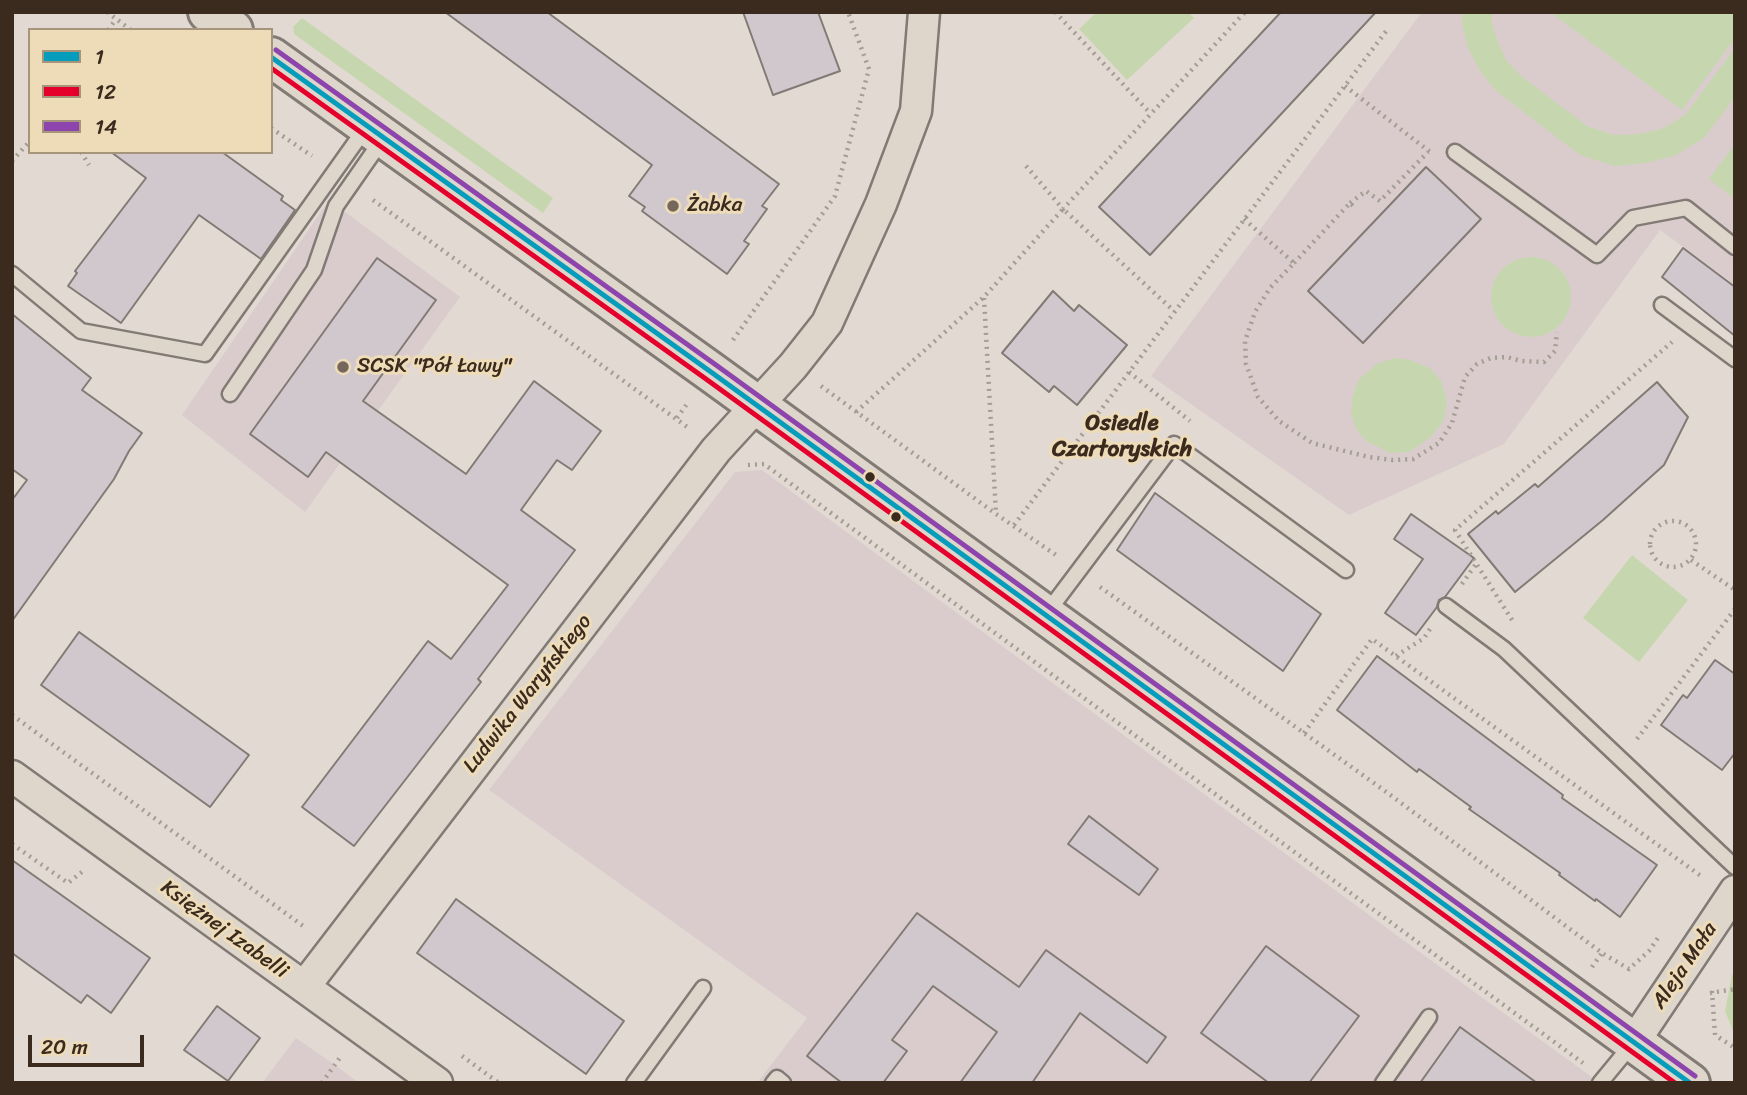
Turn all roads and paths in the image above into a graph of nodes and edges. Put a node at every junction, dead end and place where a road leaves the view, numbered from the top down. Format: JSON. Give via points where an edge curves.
{"nodes":[{"id":1,"x":107,"y":12,"type":"edge"},
{"id":2,"x":208,"y":12,"type":"edge"},
{"id":3,"x":848,"y":12,"type":"edge"},
{"id":4,"x":924,"y":12,"type":"edge"},
{"id":5,"x":1055,"y":12,"type":"edge"},
{"id":6,"x":1245,"y":12,"type":"edge"},
{"id":7,"x":116,"y":19,"type":"junction"},
{"id":8,"x":109,"y":28,"type":"edge"},
{"id":9,"x":128,"y":28,"type":"edge"},
{"id":10,"x":230,"y":28,"type":"edge"},
{"id":11,"x":1387,"y":30,"type":"dead end"},
{"id":12,"x":273,"y":58,"type":"edge"},
{"id":13,"x":1345,"y":86,"type":"junction"},
{"id":14,"x":1151,"y":114,"type":"junction"},
{"id":15,"x":273,"y":129,"type":"edge"},
{"id":16,"x":376,"y":130,"type":"junction"},
{"id":17,"x":28,"y":143,"type":"edge"},
{"id":18,"x":1428,"y":152,"type":"junction"},
{"id":19,"x":1455,"y":152,"type":"joint"},
{"id":20,"x":82,"y":154,"type":"edge"},
{"id":21,"x":12,"y":161,"type":"edge"},
{"id":22,"x":89,"y":165,"type":"dead end"},
{"id":23,"x":1026,"y":166,"type":"dead end"},
{"id":24,"x":332,"y":171,"type":"junction"},
{"id":25,"x":351,"y":184,"type":"junction"},
{"id":26,"x":1350,"y":203,"type":"junction"},
{"id":27,"x":1063,"y":209,"type":"junction"},
{"id":28,"x":1356,"y":209,"type":"dead end"},
{"id":29,"x":1244,"y":219,"type":"junction"},
{"id":30,"x":1735,"y":247,"type":"edge"},
{"id":31,"x":1294,"y":263,"type":"junction"},
{"id":32,"x":12,"y":274,"type":"edge"},
{"id":33,"x":984,"y":297,"type":"junction"},
{"id":34,"x":1662,"y":305,"type":"dead end"},
{"id":35,"x":1174,"y":312,"type":"junction"},
{"id":36,"x":1690,"y":326,"type":"junction"},
{"id":37,"x":1557,"y":332,"type":"dead end"},
{"id":38,"x":1735,"y":359,"type":"edge"},
{"id":39,"x":711,"y":372,"type":"junction"},
{"id":40,"x":1129,"y":372,"type":"junction"},
{"id":41,"x":821,"y":386,"type":"dead end"},
{"id":42,"x":230,"y":394,"type":"dead end"},
{"id":43,"x":757,"y":405,"type":"junction"},
{"id":44,"x":856,"y":412,"type":"junction"},
{"id":45,"x":677,"y":418,"type":"junction"},
{"id":46,"x":1174,"y":444,"type":"junction"},
{"id":47,"x":716,"y":450,"type":"junction"},
{"id":48,"x":996,"y":514,"type":"junction"},
{"id":49,"x":1014,"y":525,"type":"junction"},
{"id":50,"x":1691,"y":560,"type":"junction"},
{"id":51,"x":1346,"y":570,"type":"dead end"},
{"id":52,"x":1079,"y":572,"type":"junction"},
{"id":53,"x":1735,"y":590,"type":"edge"},
{"id":54,"x":1446,"y":606,"type":"dead end"},
{"id":55,"x":1735,"y":609,"type":"edge"},
{"id":56,"x":1045,"y":615,"type":"junction"},
{"id":57,"x":1535,"y":678,"type":"junction"},
{"id":58,"x":12,"y":715,"type":"edge"},
{"id":59,"x":1304,"y":733,"type":"junction"},
{"id":60,"x":1622,"y":760,"type":"junction"},
{"id":61,"x":12,"y":776,"type":"edge"},
{"id":62,"x":1718,"y":851,"type":"junction"},
{"id":63,"x":1735,"y":867,"type":"edge"},
{"id":64,"x":1701,"y":876,"type":"junction"},
{"id":65,"x":1694,"y":887,"type":"dead end"},
{"id":66,"x":1735,"y":891,"type":"edge"},
{"id":67,"x":1664,"y":929,"type":"dead end"},
{"id":68,"x":333,"y":948,"type":"junction"},
{"id":69,"x":1718,"y":982,"type":"dead end"},
{"id":70,"x":304,"y":987,"type":"junction"},
{"id":71,"x":703,"y":988,"type":"dead end"},
{"id":72,"x":1735,"y":989,"type":"edge"},
{"id":73,"x":1710,"y":993,"type":"junction"},
{"id":74,"x":1429,"y":1017,"type":"dead end"},
{"id":75,"x":1634,"y":1042,"type":"junction"},
{"id":76,"x":1735,"y":1048,"type":"edge"},
{"id":77,"x":454,"y":1050,"type":"dead end"},
{"id":78,"x":341,"y":1056,"type":"dead end"},
{"id":79,"x":1602,"y":1081,"type":"edge"},
{"id":80,"x":322,"y":1083,"type":"edge"},
{"id":81,"x":437,"y":1083,"type":"edge"},
{"id":82,"x":499,"y":1083,"type":"edge"},
{"id":83,"x":634,"y":1083,"type":"edge"},
{"id":84,"x":773,"y":1083,"type":"edge"},
{"id":85,"x":783,"y":1083,"type":"edge"},
{"id":86,"x":1383,"y":1083,"type":"edge"},
{"id":87,"x":1690,"y":1083,"type":"edge"}],
"edges":[{"from":1,"to":7,"type":"path"},
{"from":2,"to":10,"type":"main road"},
{"from":3,"to":39,"type":"path","via":[[869,69],[835,196]]},
{"from":4,"to":43,"type":"street","name":"Ludwika Waryńskiego","via":[[916,111],[881,204],[827,323]]},
{"from":5,"to":14,"type":"path"},
{"from":6,"to":14,"type":"path"},
{"from":7,"to":8,"type":"path"},
{"from":7,"to":9,"type":"path"},
{"from":11,"to":13,"type":"path"},
{"from":12,"to":16,"type":"main road"},
{"from":13,"to":18,"type":"path"},
{"from":13,"to":29,"type":"path"},
{"from":14,"to":27,"type":"path"},
{"from":15,"to":24,"type":"path"},
{"from":16,"to":24,"type":"lane"},
{"from":16,"to":25,"type":"lane"},
{"from":16,"to":39,"type":"main road"},
{"from":17,"to":21,"type":"path"},
{"from":18,"to":19,"type":"path"},
{"from":18,"to":26,"type":"path","via":[[1380,201],[1366,191]]},
{"from":19,"to":30,"type":"lane","via":[[1597,255],[1633,218],[1686,208]]},
{"from":20,"to":22,"type":"path"},
{"from":23,"to":27,"type":"path"},
{"from":24,"to":32,"type":"lane","via":[[205,354],[81,331]]},
{"from":25,"to":42,"type":"lane","via":[[336,205],[314,270]]},
{"from":25,"to":45,"type":"path"},
{"from":26,"to":28,"type":"path"},
{"from":26,"to":31,"type":"path"},
{"from":27,"to":33,"type":"path"},
{"from":27,"to":35,"type":"path"},
{"from":29,"to":31,"type":"path"},
{"from":29,"to":35,"type":"path"},
{"from":31,"to":37,"type":"path","via":[[1270,288],[1255,313],[1245,341],[1246,364],[1258,397],[1279,421],[1311,443],[1343,452],[1392,460],[1413,458],[1439,443],[1452,423],[1465,377],[1477,364],[1491,358],[1545,362],[1555,351]]},
{"from":33,"to":44,"type":"path"},
{"from":33,"to":48,"type":"path"},
{"from":34,"to":36,"type":"lane"},
{"from":35,"to":40,"type":"path"},
{"from":36,"to":38,"type":"lane"},
{"from":36,"to":57,"type":"path","via":[[1455,530],[1532,652]]},
{"from":39,"to":43,"type":"main road"},
{"from":39,"to":45,"type":"path"},
{"from":40,"to":46,"type":"path","via":[[1191,420]]},
{"from":40,"to":49,"type":"path"},
{"from":41,"to":44,"type":"path"},
{"from":43,"to":47,"type":"street","name":"Ludwika Waryńskiego"},
{"from":43,"to":56,"type":"main road"},
{"from":44,"to":48,"type":"path"},
{"from":45,"to":47,"type":"path"},
{"from":46,"to":51,"type":"lane"},
{"from":46,"to":52,"type":"lane"},
{"from":47,"to":68,"type":"street","name":"Ludwika Waryńskiego"},
{"from":47,"to":79,"type":"path","via":[[735,465],[764,464],[1547,1034]]},
{"from":48,"to":49,"type":"path"},
{"from":49,"to":52,"type":"path"},
{"from":50,"to":50,"type":"path","via":[[1697,543],[1690,527],[1676,520],[1658,525],[1649,540],[1653,557],[1666,567]]},
{"from":50,"to":53,"type":"path"},
{"from":52,"to":56,"type":"lane"},
{"from":52,"to":59,"type":"path"},
{"from":54,"to":57,"type":"lane"},
{"from":55,"to":60,"type":"path"},
{"from":56,"to":75,"type":"main road"},
{"from":57,"to":60,"type":"lane"},
{"from":58,"to":68,"type":"path"},
{"from":59,"to":64,"type":"path","via":[[1372,639]]},
{"from":59,"to":67,"type":"path","via":[[1629,969]]},
{"from":60,"to":62,"type":"lane"},
{"from":61,"to":70,"type":"street","name":"Księżnej Izabelli"},
{"from":62,"to":63,"type":"lane"},
{"from":62,"to":64,"type":"path"},
{"from":64,"to":65,"type":"path"},
{"from":66,"to":75,"type":"street","name":"Aleja Mała"},
{"from":68,"to":70,"type":"street","name":"Ludwika Waryńskiego"},
{"from":69,"to":73,"type":"path"},
{"from":70,"to":81,"type":"street","name":"Księżnej Izabelli"},
{"from":71,"to":83,"type":"lane"},
{"from":72,"to":73,"type":"path"},
{"from":73,"to":76,"type":"path","via":[[1716,1035]]},
{"from":74,"to":86,"type":"lane"},
{"from":75,"to":79,"type":"lane"},
{"from":75,"to":87,"type":"main road"},
{"from":77,"to":82,"type":"path"},
{"from":78,"to":80,"type":"path"},
{"from":84,"to":85,"type":"lane","via":[[777,1078]]}]}
